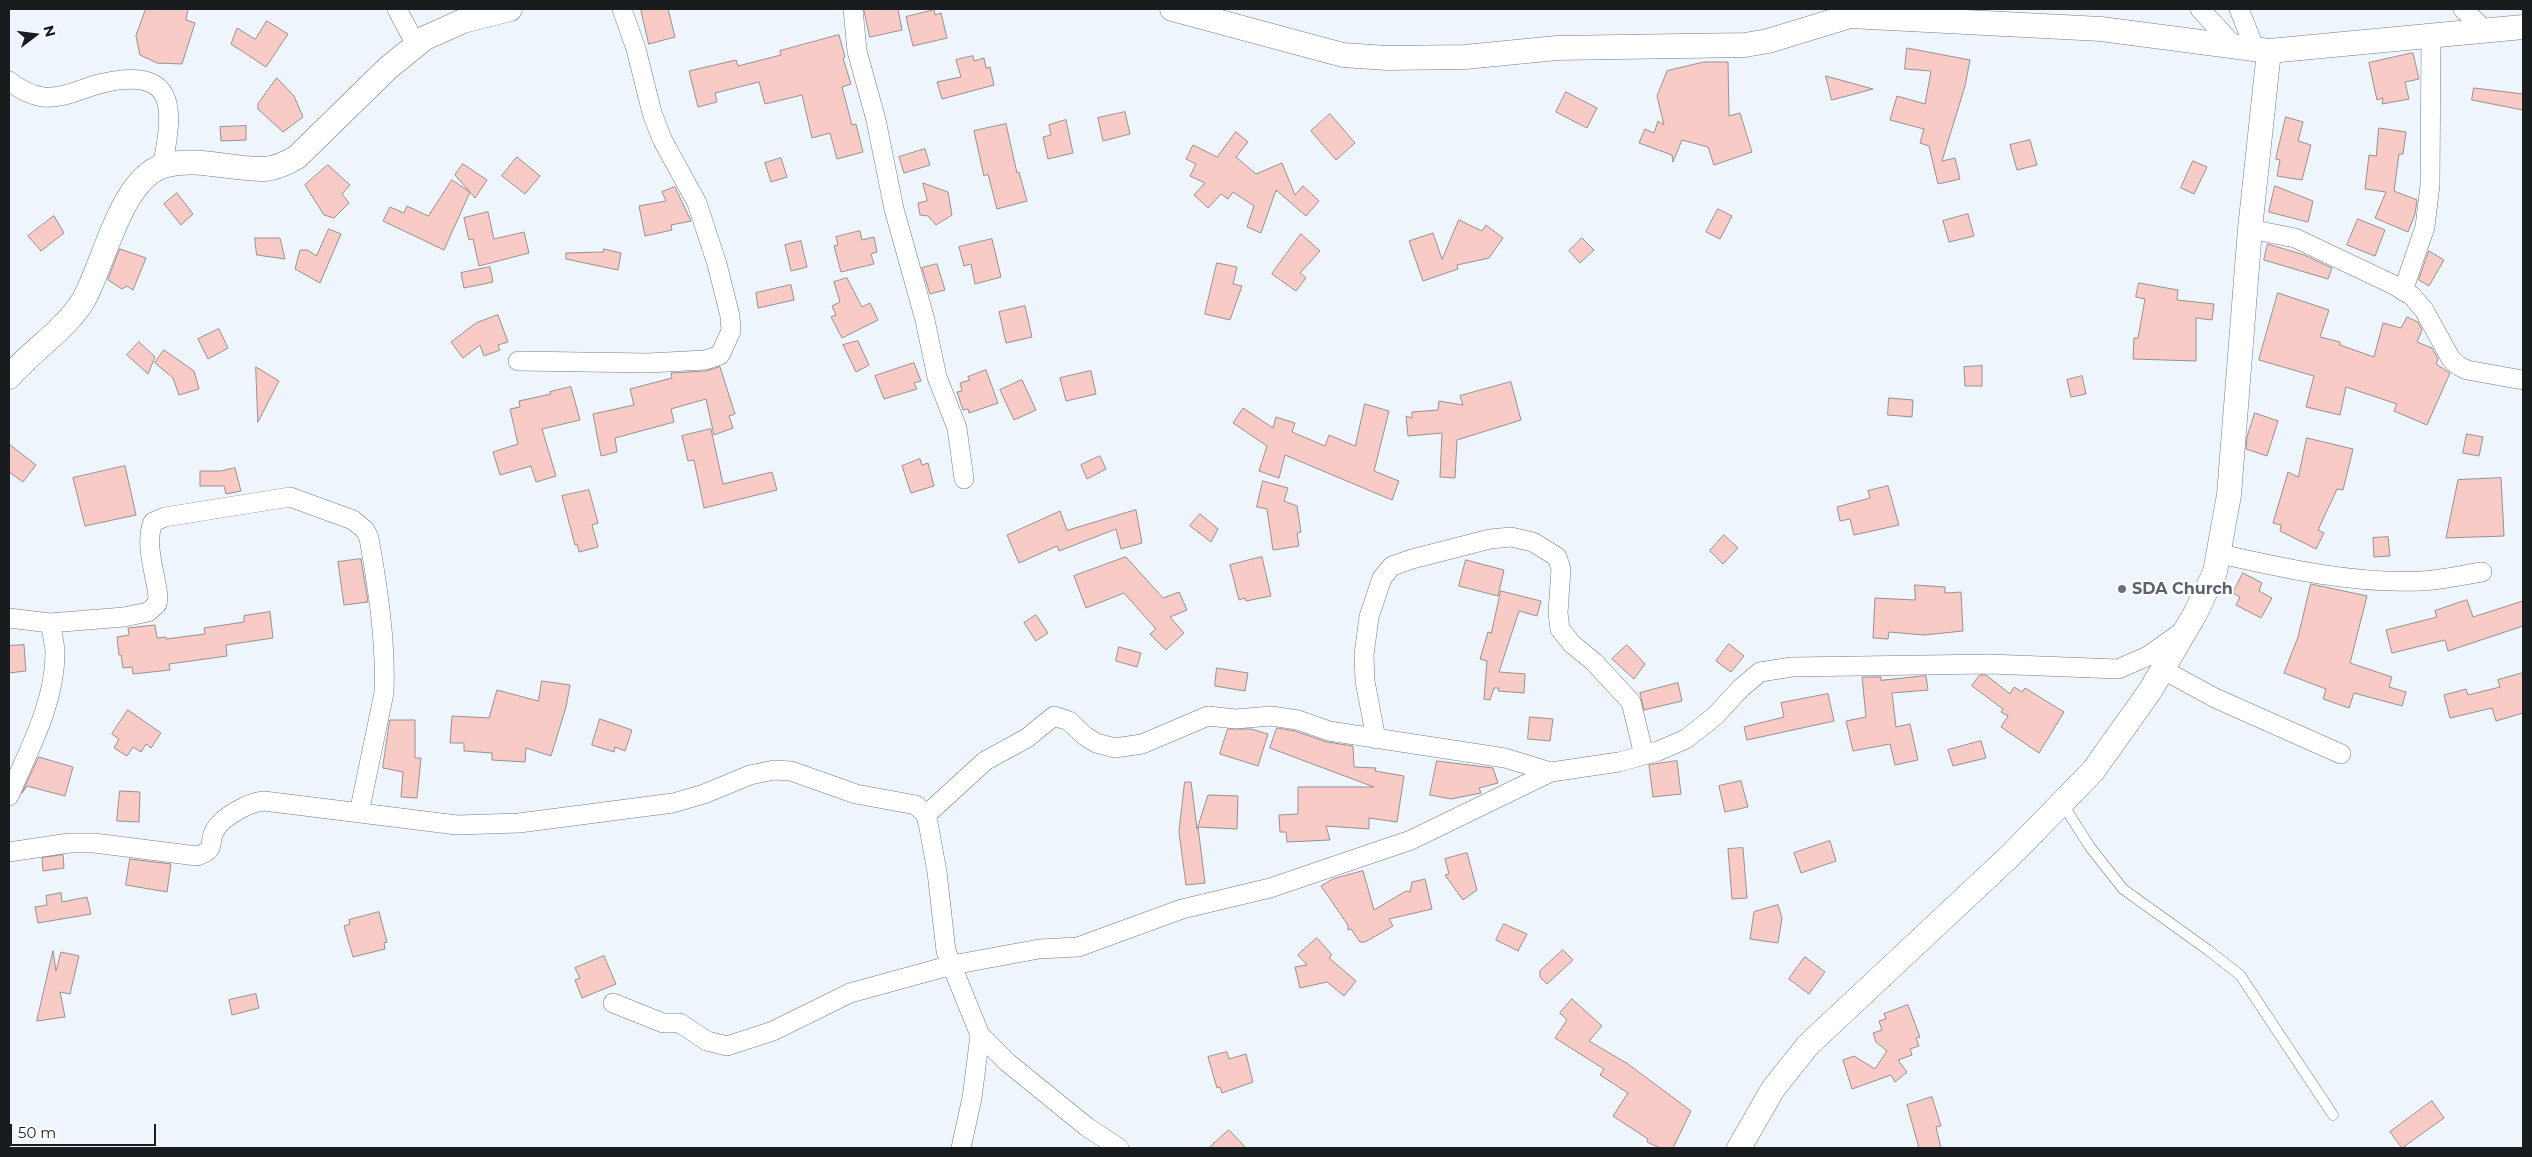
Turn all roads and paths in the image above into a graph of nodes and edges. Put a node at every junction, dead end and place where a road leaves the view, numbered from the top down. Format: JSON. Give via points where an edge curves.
{"nodes":[{"id":1,"x":398,"y":9,"type":"edge"},
{"id":2,"x":510,"y":9,"type":"edge"},
{"id":3,"x":622,"y":9,"type":"edge"},
{"id":4,"x":853,"y":9,"type":"edge"},
{"id":5,"x":1172,"y":9,"type":"edge"},
{"id":6,"x":2200,"y":9,"type":"edge"},
{"id":7,"x":2239,"y":9,"type":"edge"},
{"id":8,"x":2463,"y":9,"type":"edge"},
{"id":9,"x":2024,"y":16,"type":"edge"},
{"id":10,"x":2523,"y":27,"type":"edge"},
{"id":11,"x":2485,"y":30,"type":"junction"},
{"id":12,"x":2431,"y":36,"type":"junction"},
{"id":13,"x":416,"y":45,"type":"junction"},
{"id":14,"x":2253,"y":49,"type":"junction"},
{"id":15,"x":9,"y":81,"type":"edge"},
{"id":16,"x":162,"y":166,"type":"junction"},
{"id":17,"x":2250,"y":229,"type":"junction"},
{"id":18,"x":2403,"y":291,"type":"junction"},
{"id":19,"x":518,"y":361,"type":"dead end"},
{"id":20,"x":9,"y":376,"type":"edge"},
{"id":21,"x":2523,"y":380,"type":"edge"},
{"id":22,"x":964,"y":479,"type":"dead end"},
{"id":23,"x":2220,"y":554,"type":"junction"},
{"id":24,"x":2482,"y":572,"type":"dead end"},
{"id":25,"x":9,"y":618,"type":"edge"},
{"id":26,"x":50,"y":623,"type":"junction"},
{"id":27,"x":2186,"y":628,"type":"junction"},
{"id":28,"x":2162,"y":669,"type":"junction"},
{"id":29,"x":1376,"y":739,"type":"junction"},
{"id":30,"x":2341,"y":754,"type":"dead end"},
{"id":31,"x":1644,"y":755,"type":"junction"},
{"id":32,"x":1551,"y":772,"type":"junction"},
{"id":33,"x":9,"y":796,"type":"edge"},
{"id":34,"x":2062,"y":802,"type":"junction"},
{"id":35,"x":359,"y":813,"type":"junction"},
{"id":36,"x":926,"y":816,"type":"junction"},
{"id":37,"x":9,"y":852,"type":"edge"},
{"id":38,"x":952,"y":965,"type":"junction"},
{"id":39,"x":613,"y":1003,"type":"dead end"},
{"id":40,"x":980,"y":1035,"type":"junction"},
{"id":41,"x":2333,"y":1115,"type":"dead end"},
{"id":42,"x":962,"y":1148,"type":"edge"},
{"id":43,"x":1119,"y":1148,"type":"edge"},
{"id":44,"x":1739,"y":1148,"type":"edge"}],
"edges":[{"from":1,"to":13,"type":"street"},
{"from":2,"to":13,"type":"street","via":[[440,30]]},
{"from":3,"to":19,"type":"street","via":[[662,139],[697,203],[717,264],[731,331],[720,355],[705,360],[648,363]]},
{"from":4,"to":22,"type":"street","via":[[857,51],[876,120],[894,209],[925,320],[937,377],[957,428]]},
{"from":5,"to":9,"type":"street","via":[[1343,55],[1387,58],[1465,57],[1557,48],[1745,45],[1850,16]]},
{"from":6,"to":14,"type":"street"},
{"from":7,"to":14,"type":"street"},
{"from":8,"to":11,"type":"street"},
{"from":9,"to":14,"type":"street"},
{"from":10,"to":11,"type":"street"},
{"from":11,"to":12,"type":"street"},
{"from":12,"to":14,"type":"street"},
{"from":12,"to":18,"type":"street","via":[[2430,185],[2425,227]]},
{"from":13,"to":16,"type":"street","via":[[297,157],[281,165],[265,169],[186,162]]},
{"from":14,"to":17,"type":"street"},
{"from":15,"to":16,"type":"street","via":[[30,94],[44,97],[128,79],[146,80],[157,86],[170,108]]},
{"from":16,"to":20,"type":"street","via":[[139,183],[129,198],[84,299],[73,315]]},
{"from":17,"to":18,"type":"street","via":[[2296,238]]},
{"from":17,"to":23,"type":"street","via":[[2229,496]]},
{"from":18,"to":21,"type":"street","via":[[2424,310],[2451,359],[2459,366]]},
{"from":23,"to":24,"type":"street","via":[[2350,579],[2424,581]]},
{"from":23,"to":27,"type":"street","via":[[2215,572]]},
{"from":25,"to":26,"type":"street"},
{"from":26,"to":33,"type":"street","via":[[55,652],[52,687],[45,713]]},
{"from":26,"to":35,"type":"street","via":[[124,617],[143,614],[154,608],[158,597],[149,542],[153,522],[165,517],[290,498],[352,520],[365,530],[369,538],[385,673],[384,693]]},
{"from":27,"to":28,"type":"street"},
{"from":27,"to":31,"type":"street","via":[[2148,656],[2118,669],[1989,664],[1774,668],[1760,672],[1686,739]]},
{"from":28,"to":30,"type":"street","via":[[2215,698]]},
{"from":28,"to":34,"type":"street","via":[[2093,771]]},
{"from":29,"to":31,"type":"street","via":[[1364,681],[1364,655],[1369,617],[1382,578],[1392,566],[1412,559],[1490,539],[1511,537],[1533,542],[1557,557],[1561,569],[1560,629],[1630,702]]},
{"from":29,"to":32,"type":"street","via":[[1505,758]]},
{"from":29,"to":36,"type":"street","via":[[1328,731],[1286,717],[1236,719],[1213,715],[1142,744],[1115,748],[1096,743],[1069,721],[1054,716],[1027,738],[985,761]]},
{"from":31,"to":32,"type":"street"},
{"from":32,"to":38,"type":"street","via":[[1411,840],[1346,864],[1270,888],[1182,909],[1078,947],[1039,949]]},
{"from":34,"to":41,"type":"lane","via":[[2122,889],[2240,975]]},
{"from":34,"to":44,"type":"street","via":[[2012,854],[1808,1045],[1773,1089]]},
{"from":35,"to":36,"type":"street","via":[[457,825],[519,823],[673,803],[750,775],[774,770],[791,771],[856,794],[916,805]]},
{"from":35,"to":37,"type":"street","via":[[254,802],[242,807],[215,830],[212,847],[197,856],[94,843],[69,843]]},
{"from":36,"to":38,"type":"street","via":[[937,872],[946,951]]},
{"from":38,"to":39,"type":"street","via":[[850,993],[773,1031],[727,1046],[707,1041],[680,1023],[663,1023]]},
{"from":38,"to":40,"type":"street"},
{"from":40,"to":42,"type":"street"},
{"from":40,"to":43,"type":"street","via":[[1007,1062],[1087,1127]]}]}
